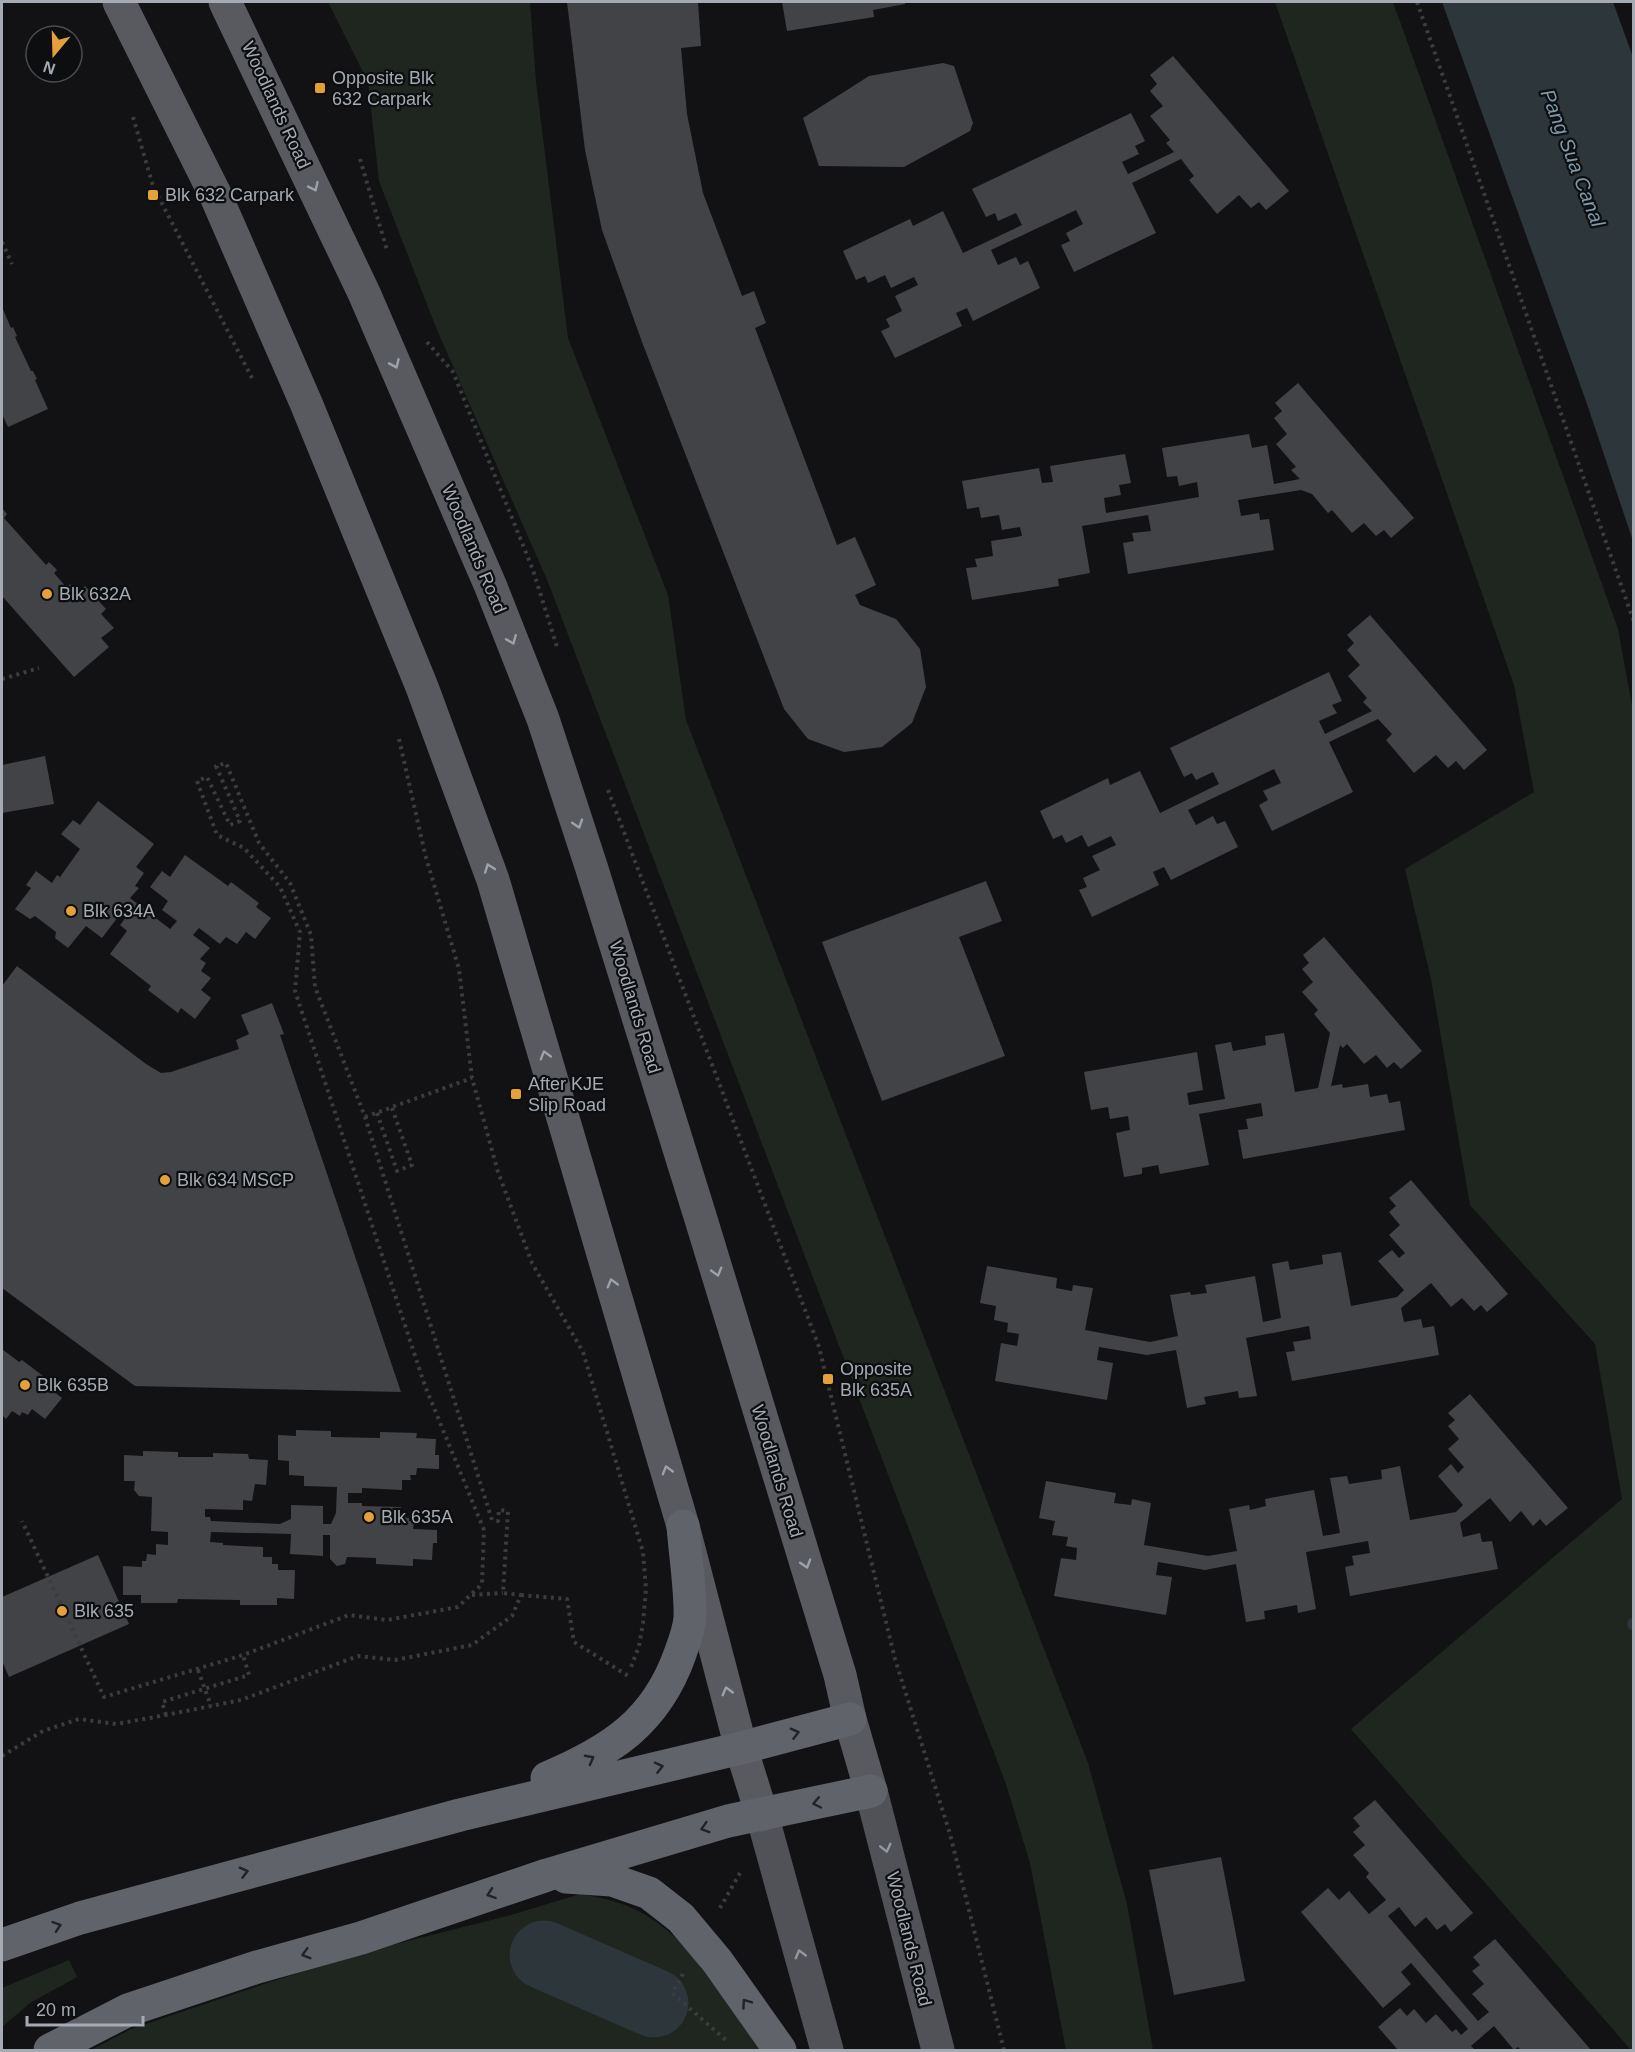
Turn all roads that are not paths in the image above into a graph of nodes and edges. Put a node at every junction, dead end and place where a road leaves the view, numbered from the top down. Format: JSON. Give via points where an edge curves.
{"nodes":[{"id":1,"x":119,"y":2,"type":"edge"},
{"id":2,"x":225,"y":2,"type":"edge"},
{"id":3,"x":683,"y":1526,"type":"junction"},
{"id":4,"x":850,"y":1719,"type":"junction"},
{"id":5,"x":741,"y":1748,"type":"junction"},
{"id":6,"x":871,"y":1791,"type":"junction"},
{"id":7,"x":460,"y":1815,"type":"junction"},
{"id":8,"x":762,"y":1815,"type":"junction"},
{"id":9,"x":547,"y":1875,"type":"junction"},
{"id":10,"x":2,"y":1945,"type":"edge"},
{"id":11,"x":50,"y":2050,"type":"edge"},
{"id":12,"x":780,"y":2050,"type":"edge"},
{"id":13,"x":827,"y":2050,"type":"edge"},
{"id":14,"x":938,"y":2050,"type":"edge"}],
"edges":[{"from":3,"to":1,"type":"highway","one_way":true,"via":[[493,880],[426,697],[306,403],[215,194]]},
{"from":2,"to":4,"type":"highway","name":"Woodlands Road","one_way":true,"via":[[369,304],[491,587],[543,719],[700,1216]]},
{"from":5,"to":3,"type":"highway","one_way":true},
{"from":7,"to":3,"type":"highway","one_way":true,"via":[[604,1751],[644,1717],[660,1697],[676,1666],[690,1619]]},
{"from":5,"to":4,"type":"highway","one_way":true},
{"from":4,"to":6,"type":"highway","name":"Woodlands Road"},
{"from":7,"to":5,"type":"highway","one_way":true},
{"from":5,"to":8,"type":"highway"},
{"from":6,"to":8,"type":"highway","one_way":true},
{"from":6,"to":14,"type":"main road","name":"Woodlands Road","one_way":true},
{"from":10,"to":7,"type":"highway","one_way":true,"via":[[80,1918]]},
{"from":8,"to":9,"type":"highway","one_way":true,"via":[[728,1821]]},
{"from":13,"to":8,"type":"main road","one_way":true},
{"from":9,"to":11,"type":"highway","one_way":true,"via":[[128,2010]]},
{"from":12,"to":9,"type":"highway","one_way":true,"via":[[717,1961],[681,1918],[649,1893],[612,1880]]}]}
